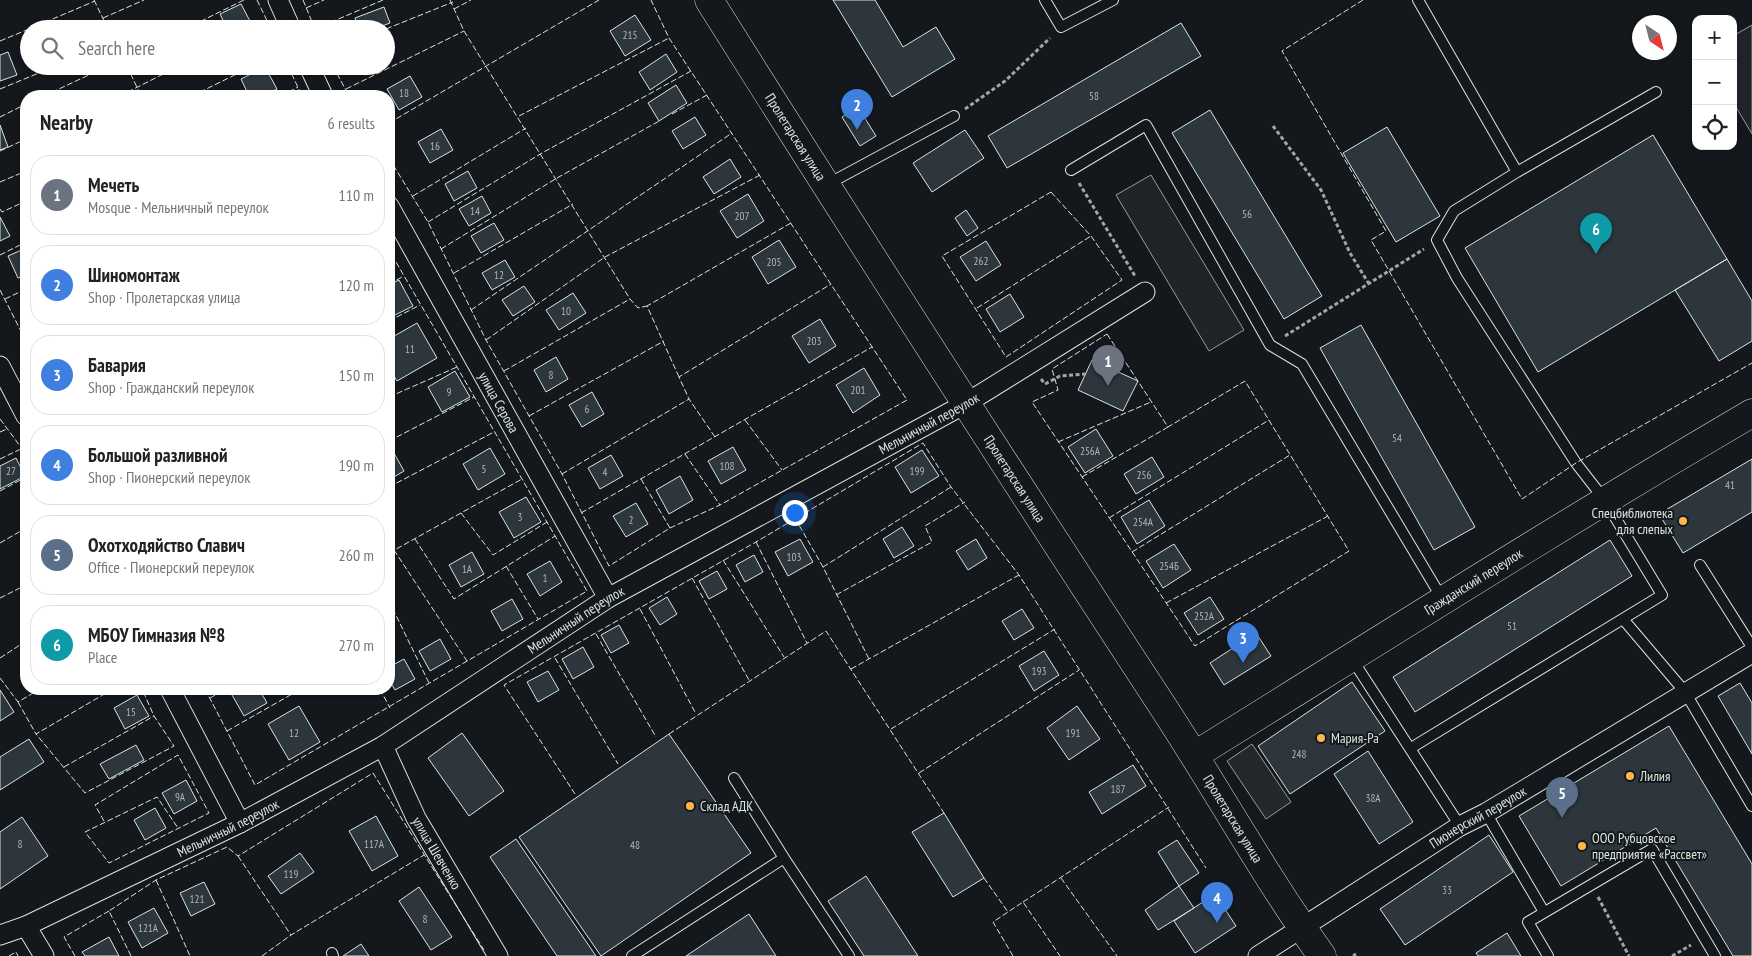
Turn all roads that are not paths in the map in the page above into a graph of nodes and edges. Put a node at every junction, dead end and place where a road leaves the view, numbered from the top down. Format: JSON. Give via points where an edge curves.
{"nodes":[{"id":1,"x":278,"y":0,"type":"edge"},
{"id":2,"x":709,"y":0,"type":"edge"},
{"id":3,"x":1046,"y":0,"type":"edge"},
{"id":4,"x":1113,"y":0,"type":"edge"},
{"id":5,"x":1418,"y":0,"type":"edge"},
{"id":6,"x":287,"y":20,"type":"edge"},
{"id":7,"x":313,"y":75,"type":"edge"},
{"id":8,"x":320,"y":90,"type":"edge"},
{"id":9,"x":1656,"y":92,"type":"dead end"},
{"id":10,"x":954,"y":116,"type":"road end"},
{"id":11,"x":1071,"y":170,"type":"road end"},
{"id":12,"x":1518,"y":172,"type":"junction"},
{"id":13,"x":826,"y":186,"type":"junction"},
{"id":14,"x":395,"y":217,"type":"edge"},
{"id":15,"x":1145,"y":292,"type":"road end"},
{"id":16,"x":0,"y":366,"type":"edge"},
{"id":17,"x":20,"y":404,"type":"edge"},
{"id":18,"x":965,"y":404,"type":"junction"},
{"id":19,"x":1752,"y":413,"type":"edge"},
{"id":20,"x":1604,"y":499,"type":"junction"},
{"id":21,"x":1700,"y":565,"type":"dead end"},
{"id":22,"x":608,"y":598,"type":"junction"},
{"id":23,"x":1444,"y":601,"type":"junction"},
{"id":24,"x":1623,"y":619,"type":"junction"},
{"id":25,"x":1752,"y":647,"type":"edge"},
{"id":26,"x":1752,"y":653,"type":"edge"},
{"id":27,"x":1351,"y":658,"type":"junction"},
{"id":28,"x":1684,"y":692,"type":"junction"},
{"id":29,"x":173,"y":695,"type":"edge"},
{"id":30,"x":383,"y":746,"type":"junction"},
{"id":31,"x":1411,"y":748,"type":"junction"},
{"id":32,"x":1195,"y":754,"type":"junction"},
{"id":33,"x":734,"y":778,"type":"dead end"},
{"id":34,"x":1752,"y":806,"type":"edge"},
{"id":35,"x":1486,"y":813,"type":"junction"},
{"id":36,"x":240,"y":823,"type":"junction"},
{"id":37,"x":1460,"y":826,"type":"junction"},
{"id":38,"x":784,"y":858,"type":"junction"},
{"id":39,"x":1544,"y":912,"type":"junction"},
{"id":40,"x":26,"y":926,"type":"junction"},
{"id":41,"x":1303,"y":929,"type":"junction"},
{"id":42,"x":0,"y":935,"type":"edge"},
{"id":43,"x":44,"y":956,"type":"edge"},
{"id":44,"x":498,"y":956,"type":"edge"},
{"id":45,"x":632,"y":956,"type":"edge"},
{"id":46,"x":849,"y":956,"type":"edge"},
{"id":47,"x":1258,"y":956,"type":"edge"},
{"id":48,"x":1322,"y":956,"type":"edge"},
{"id":49,"x":1548,"y":956,"type":"edge"},
{"id":50,"x":1715,"y":956,"type":"edge"}],
"edges":[{"from":1,"to":6,"type":"street"},
{"from":2,"to":13,"type":"main road","name":"Пролетарская улица"},
{"from":3,"to":4,"type":"lane","via":[[1061,27]]},
{"from":5,"to":12,"type":"lane"},
{"from":7,"to":8,"type":"street"},
{"from":9,"to":12,"type":"lane"},
{"from":10,"to":13,"type":"lane"},
{"from":11,"to":23,"type":"lane","via":[[1146,125],[1270,345],[1302,364]]},
{"from":12,"to":20,"type":"lane","via":[[1454,211],[1437,240],[1457,278],[1576,463]]},
{"from":13,"to":18,"type":"main road","name":"Пролетарская улица"},
{"from":14,"to":22,"type":"street","name":"улица Серова"},
{"from":15,"to":18,"type":"street","name":"Мельничный переулок"},
{"from":16,"to":17,"type":"street"},
{"from":18,"to":22,"type":"street","name":"Мельничный переулок"},
{"from":18,"to":32,"type":"main road","name":"Пролетарская улица"},
{"from":19,"to":20,"type":"main road","name":"Гражданский переулок"},
{"from":20,"to":23,"type":"main road","name":"Гражданский переулок"},
{"from":20,"to":24,"type":"lane","via":[[1662,595]]},
{"from":21,"to":25,"type":"lane"},
{"from":22,"to":30,"type":"street","name":"Мельничный переулок"},
{"from":23,"to":27,"type":"main road","name":"Гражданский переулок"},
{"from":24,"to":28,"type":"lane"},
{"from":24,"to":31,"type":"lane"},
{"from":26,"to":28,"type":"street","name":"Пионерский переулок"},
{"from":27,"to":31,"type":"lane"},
{"from":27,"to":32,"type":"main road","name":"Гражданский переулок"},
{"from":28,"to":34,"type":"lane"},
{"from":28,"to":35,"type":"street","name":"Пионерский переулок"},
{"from":29,"to":36,"type":"street"},
{"from":30,"to":36,"type":"street","name":"Мельничный переулок"},
{"from":30,"to":44,"type":"street","name":"улица Шевченко","via":[[416,818]]},
{"from":31,"to":37,"type":"lane"},
{"from":32,"to":41,"type":"main road","name":"Пролетарская улица"},
{"from":33,"to":38,"type":"lane"},
{"from":35,"to":37,"type":"street","name":"Пионерский переулок"},
{"from":35,"to":39,"type":"lane"},
{"from":36,"to":40,"type":"street","name":"Мельничный переулок"},
{"from":37,"to":41,"type":"street","name":"Пионерский переулок"},
{"from":38,"to":45,"type":"lane"},
{"from":38,"to":46,"type":"lane"},
{"from":39,"to":49,"type":"lane","via":[[1528,922]]},
{"from":39,"to":50,"type":"lane","via":[[1652,849]]},
{"from":40,"to":42,"type":"street","name":"Мельничный переулок"},
{"from":40,"to":43,"type":"street"},
{"from":41,"to":47,"type":"street","name":"Пионерский переулок"},
{"from":41,"to":48,"type":"main road","name":"Пролетарская улица"}]}
